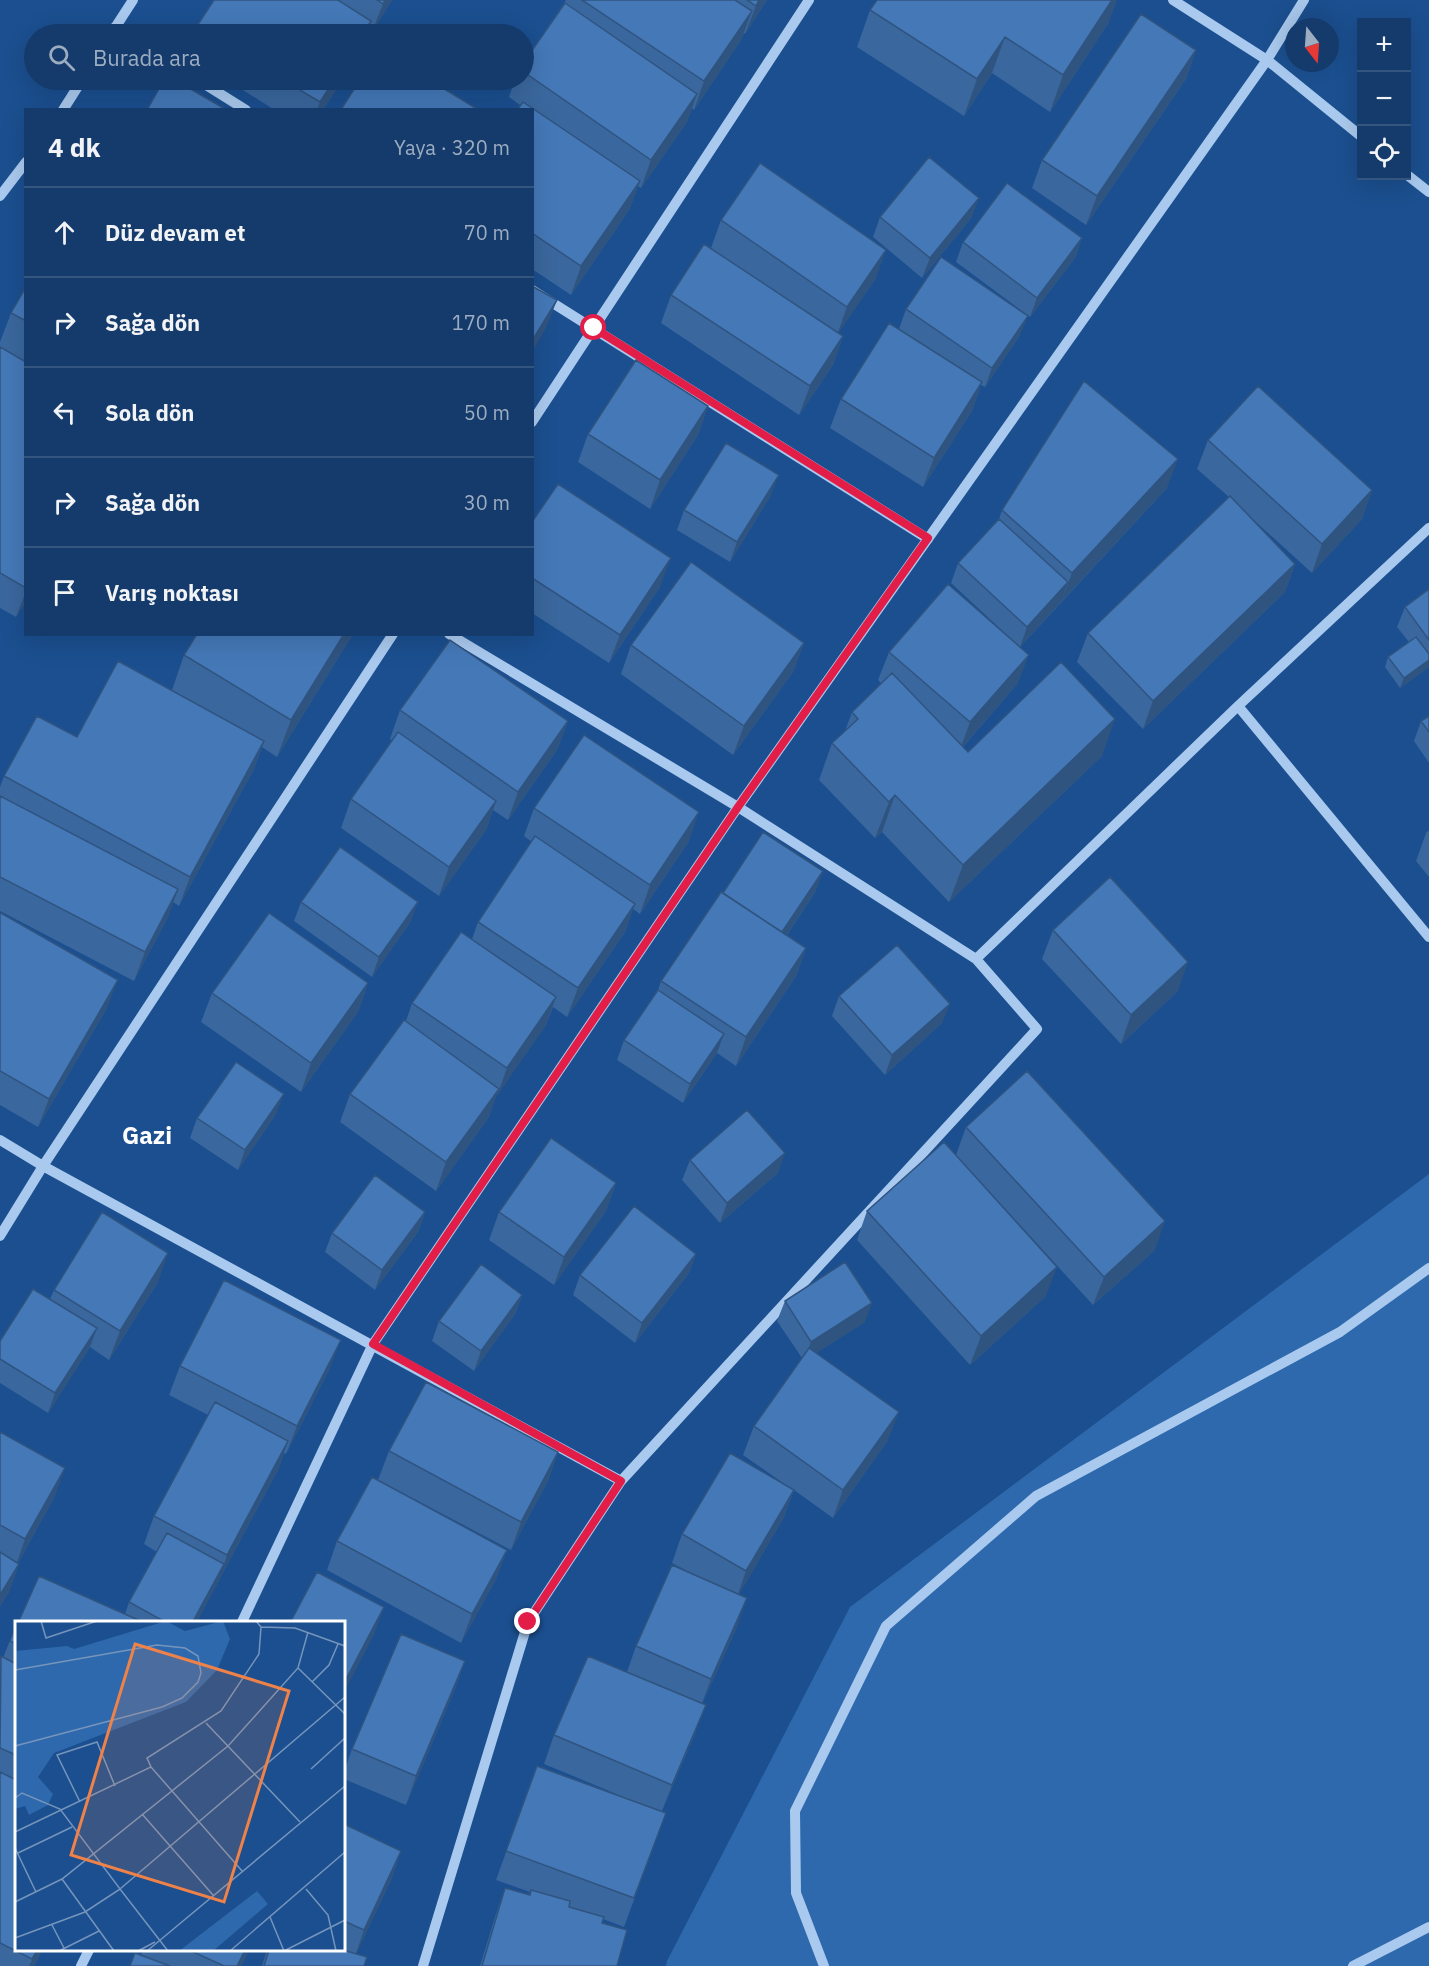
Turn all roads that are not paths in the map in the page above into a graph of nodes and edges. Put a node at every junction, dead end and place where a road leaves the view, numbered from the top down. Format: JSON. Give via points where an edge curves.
{"nodes":[{"id":1,"x":133,"y":0,"type":"edge"},
{"id":2,"x":809,"y":0,"type":"edge"},
{"id":3,"x":1173,"y":0,"type":"edge"},
{"id":4,"x":1304,"y":0,"type":"edge"},
{"id":5,"x":118,"y":24,"type":"edge"},
{"id":6,"x":1267,"y":60,"type":"junction"},
{"id":7,"x":76,"y":90,"type":"edge"},
{"id":8,"x":214,"y":90,"type":"edge"},
{"id":9,"x":64,"y":108,"type":"edge"},
{"id":10,"x":243,"y":108,"type":"edge"},
{"id":11,"x":1357,"y":134,"type":"edge"},
{"id":12,"x":24,"y":165,"type":"edge"},
{"id":13,"x":1411,"y":177,"type":"edge"},
{"id":14,"x":1429,"y":192,"type":"edge"},
{"id":15,"x":0,"y":196,"type":"edge"},
{"id":16,"x":534,"y":291,"type":"edge"},
{"id":17,"x":594,"y":328,"type":"junction"},
{"id":18,"x":534,"y":419,"type":"edge"},
{"id":19,"x":1429,"y":528,"type":"edge"},
{"id":20,"x":928,"y":538,"type":"junction"},
{"id":21,"x":392,"y":636,"type":"edge"},
{"id":22,"x":452,"y":636,"type":"edge"},
{"id":23,"x":1238,"y":706,"type":"junction"},
{"id":24,"x":738,"y":807,"type":"junction"},
{"id":25,"x":1429,"y":937,"type":"edge"},
{"id":26,"x":976,"y":959,"type":"junction"},
{"id":27,"x":0,"y":1140,"type":"edge"},
{"id":28,"x":43,"y":1166,"type":"junction"},
{"id":29,"x":0,"y":1236,"type":"edge"},
{"id":30,"x":1429,"y":1268,"type":"edge"},
{"id":31,"x":373,"y":1344,"type":"junction"},
{"id":32,"x":621,"y":1481,"type":"junction"},
{"id":33,"x":243,"y":1621,"type":"edge"},
{"id":34,"x":1429,"y":1928,"type":"edge"},
{"id":35,"x":88,"y":1951,"type":"edge"},
{"id":36,"x":81,"y":1966,"type":"edge"},
{"id":37,"x":423,"y":1966,"type":"edge"},
{"id":38,"x":824,"y":1966,"type":"edge"},
{"id":39,"x":1353,"y":1966,"type":"edge"}],
"edges":[{"from":1,"to":5,"type":"street"},
{"from":2,"to":17,"type":"street"},
{"from":3,"to":6,"type":"street"},
{"from":4,"to":6,"type":"street"},
{"from":6,"to":11,"type":"street"},
{"from":6,"to":20,"type":"street"},
{"from":7,"to":9,"type":"street"},
{"from":8,"to":10,"type":"street"},
{"from":12,"to":15,"type":"street"},
{"from":13,"to":14,"type":"street"},
{"from":16,"to":17,"type":"street"},
{"from":17,"to":18,"type":"street"},
{"from":17,"to":20,"type":"street"},
{"from":19,"to":23,"type":"street"},
{"from":20,"to":24,"type":"street"},
{"from":21,"to":28,"type":"street"},
{"from":22,"to":24,"type":"street"},
{"from":23,"to":25,"type":"street"},
{"from":23,"to":26,"type":"street"},
{"from":24,"to":26,"type":"street"},
{"from":24,"to":31,"type":"street"},
{"from":26,"to":32,"type":"street","via":[[1037,1029]]},
{"from":27,"to":28,"type":"street"},
{"from":28,"to":29,"type":"street"},
{"from":28,"to":31,"type":"street"},
{"from":30,"to":38,"type":"street","via":[[1340,1332],[1036,1496],[886,1626],[795,1811],[796,1893]]},
{"from":31,"to":32,"type":"street"},
{"from":31,"to":33,"type":"street"},
{"from":32,"to":37,"type":"street","via":[[528,1622]]},
{"from":34,"to":39,"type":"street"},
{"from":35,"to":36,"type":"street"}]}
